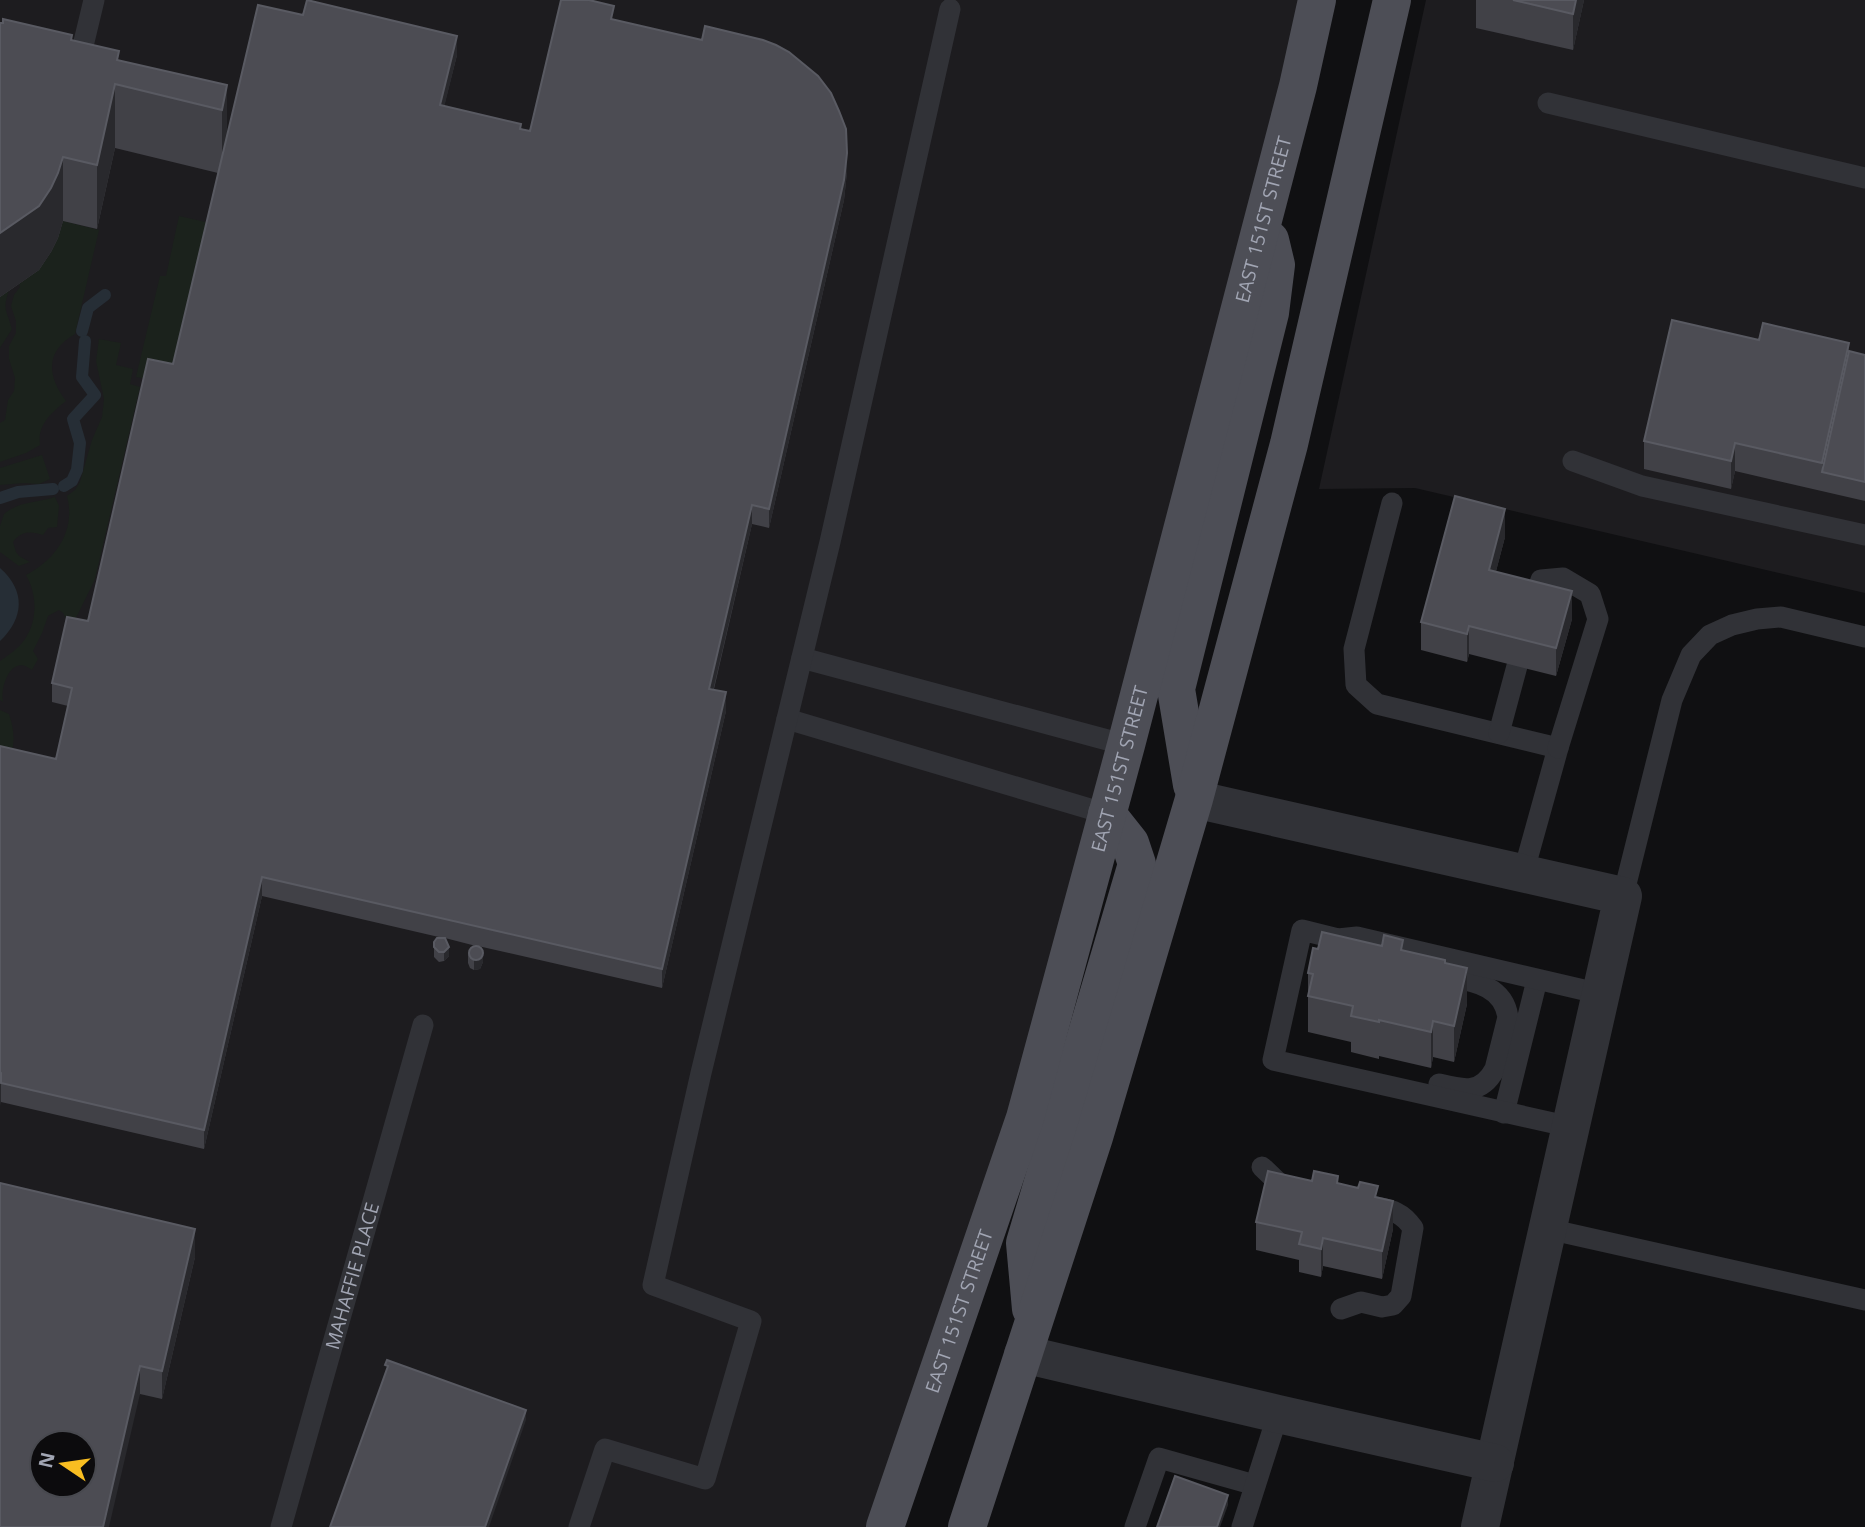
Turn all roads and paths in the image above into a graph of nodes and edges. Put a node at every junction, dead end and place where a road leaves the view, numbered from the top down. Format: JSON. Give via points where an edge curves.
{"nodes":[{"id":1,"x":93,"y":0,"type":"edge"},
{"id":2,"x":1317,"y":0,"type":"edge"},
{"id":3,"x":1392,"y":0,"type":"edge"},
{"id":4,"x":950,"y":9,"type":"dead end"},
{"id":5,"x":82,"y":50,"type":"edge"},
{"id":6,"x":1548,"y":103,"type":"dead end"},
{"id":7,"x":1865,"y":178,"type":"edge"},
{"id":8,"x":1264,"y":218,"type":"junction"},
{"id":9,"x":1573,"y":461,"type":"dead end"},
{"id":10,"x":1392,"y":503,"type":"dead end"},
{"id":11,"x":1865,"y":535,"type":"edge"},
{"id":12,"x":1531,"y":609,"type":"edge"},
{"id":13,"x":1865,"y":638,"type":"edge"},
{"id":14,"x":802,"y":658,"type":"junction"},
{"id":15,"x":1517,"y":666,"type":"edge"},
{"id":16,"x":787,"y":719,"type":"junction"},
{"id":17,"x":1499,"y":733,"type":"junction"},
{"id":18,"x":1126,"y":745,"type":"junction"},
{"id":19,"x":1558,"y":748,"type":"junction"},
{"id":20,"x":1194,"y":800,"type":"junction"},
{"id":21,"x":1107,"y":814,"type":"junction"},
{"id":22,"x":1523,"y":874,"type":"junction"},
{"id":23,"x":1623,"y":895,"type":"junction"},
{"id":24,"x":1338,"y":939,"type":"junction"},
{"id":25,"x":1537,"y":980,"type":"junction"},
{"id":26,"x":1601,"y":994,"type":"junction"},
{"id":27,"x":423,"y":1025,"type":"dead end"},
{"id":28,"x":1352,"y":1078,"type":"junction"},
{"id":29,"x":1504,"y":1113,"type":"junction"},
{"id":30,"x":1571,"y":1127,"type":"junction"},
{"id":31,"x":1262,"y":1167,"type":"dead end"},
{"id":32,"x":1314,"y":1194,"type":"edge"},
{"id":33,"x":1350,"y":1202,"type":"edge"},
{"id":34,"x":1548,"y":1229,"type":"junction"},
{"id":35,"x":1865,"y":1300,"type":"edge"},
{"id":36,"x":1341,"y":1310,"type":"dead end"},
{"id":37,"x":1028,"y":1340,"type":"junction"},
{"id":38,"x":1278,"y":1415,"type":"junction"},
{"id":39,"x":1495,"y":1463,"type":"junction"},
{"id":40,"x":1255,"y":1485,"type":"junction"},
{"id":41,"x":281,"y":1527,"type":"edge"},
{"id":42,"x":579,"y":1527,"type":"edge"},
{"id":43,"x":885,"y":1527,"type":"edge"},
{"id":44,"x":967,"y":1527,"type":"edge"},
{"id":45,"x":1135,"y":1527,"type":"edge"},
{"id":46,"x":1241,"y":1527,"type":"edge"},
{"id":47,"x":1480,"y":1527,"type":"edge"}],
"edges":[{"from":1,"to":5,"type":"lane"},
{"from":2,"to":8,"type":"main road","name":"EAST 151ST STREET"},
{"from":3,"to":20,"type":"main road","via":[[1289,444]]},
{"from":4,"to":14,"type":"lane"},
{"from":6,"to":7,"type":"lane"},
{"from":8,"to":18,"type":"main road","name":"EAST 151ST STREET"},
{"from":8,"to":20,"type":"main road","via":[[1276,265],[1270,313],[1176,689]]},
{"from":9,"to":11,"type":"lane","via":[[1642,486]]},
{"from":10,"to":17,"type":"lane","via":[[1354,649],[1356,685],[1377,704]]},
{"from":12,"to":19,"type":"lane","via":[[1541,580],[1563,578],[1590,594],[1598,619]]},
{"from":13,"to":23,"type":"lane","via":[[1781,617],[1757,618],[1710,635],[1691,655],[1672,700]]},
{"from":14,"to":16,"type":"lane"},
{"from":14,"to":18,"type":"lane"},
{"from":15,"to":17,"type":"lane"},
{"from":16,"to":21,"type":"lane"},
{"from":16,"to":42,"type":"lane","via":[[653,1284],[751,1321],[705,1479],[605,1449]]},
{"from":17,"to":19,"type":"lane"},
{"from":18,"to":21,"type":"main road","name":"EAST 151ST STREET"},
{"from":19,"to":22,"type":"lane"},
{"from":20,"to":22,"type":"street"},
{"from":20,"to":37,"type":"main road"},
{"from":21,"to":37,"type":"main road","via":[[1130,843],[1137,864],[1025,1243]]},
{"from":21,"to":43,"type":"main road","name":"EAST 151ST STREET","via":[[1026,1118]]},
{"from":22,"to":23,"type":"street"},
{"from":23,"to":26,"type":"street"},
{"from":24,"to":25,"type":"lane","via":[[1357,937]]},
{"from":24,"to":28,"type":"lane","via":[[1302,930],[1273,1060]]},
{"from":24,"to":28,"type":"lane","via":[[1358,956],[1490,988],[1501,998],[1508,1017],[1491,1077],[1472,1089],[1374,1070]]},
{"from":25,"to":26,"type":"lane"},
{"from":25,"to":29,"type":"lane"},
{"from":26,"to":30,"type":"street"},
{"from":27,"to":41,"type":"lane","name":"MAHAFFIE PLACE"},
{"from":28,"to":29,"type":"lane"},
{"from":29,"to":30,"type":"lane"},
{"from":30,"to":34,"type":"street"},
{"from":31,"to":32,"type":"lane","via":[[1281,1185]]},
{"from":33,"to":36,"type":"lane","via":[[1399,1212],[1413,1228],[1401,1296],[1393,1305],[1361,1302]]},
{"from":34,"to":35,"type":"lane"},
{"from":34,"to":39,"type":"street"},
{"from":37,"to":38,"type":"street"},
{"from":37,"to":44,"type":"main road"},
{"from":38,"to":39,"type":"street"},
{"from":38,"to":40,"type":"lane"},
{"from":39,"to":47,"type":"street"},
{"from":40,"to":45,"type":"lane","via":[[1159,1458]]},
{"from":40,"to":46,"type":"lane"}]}
